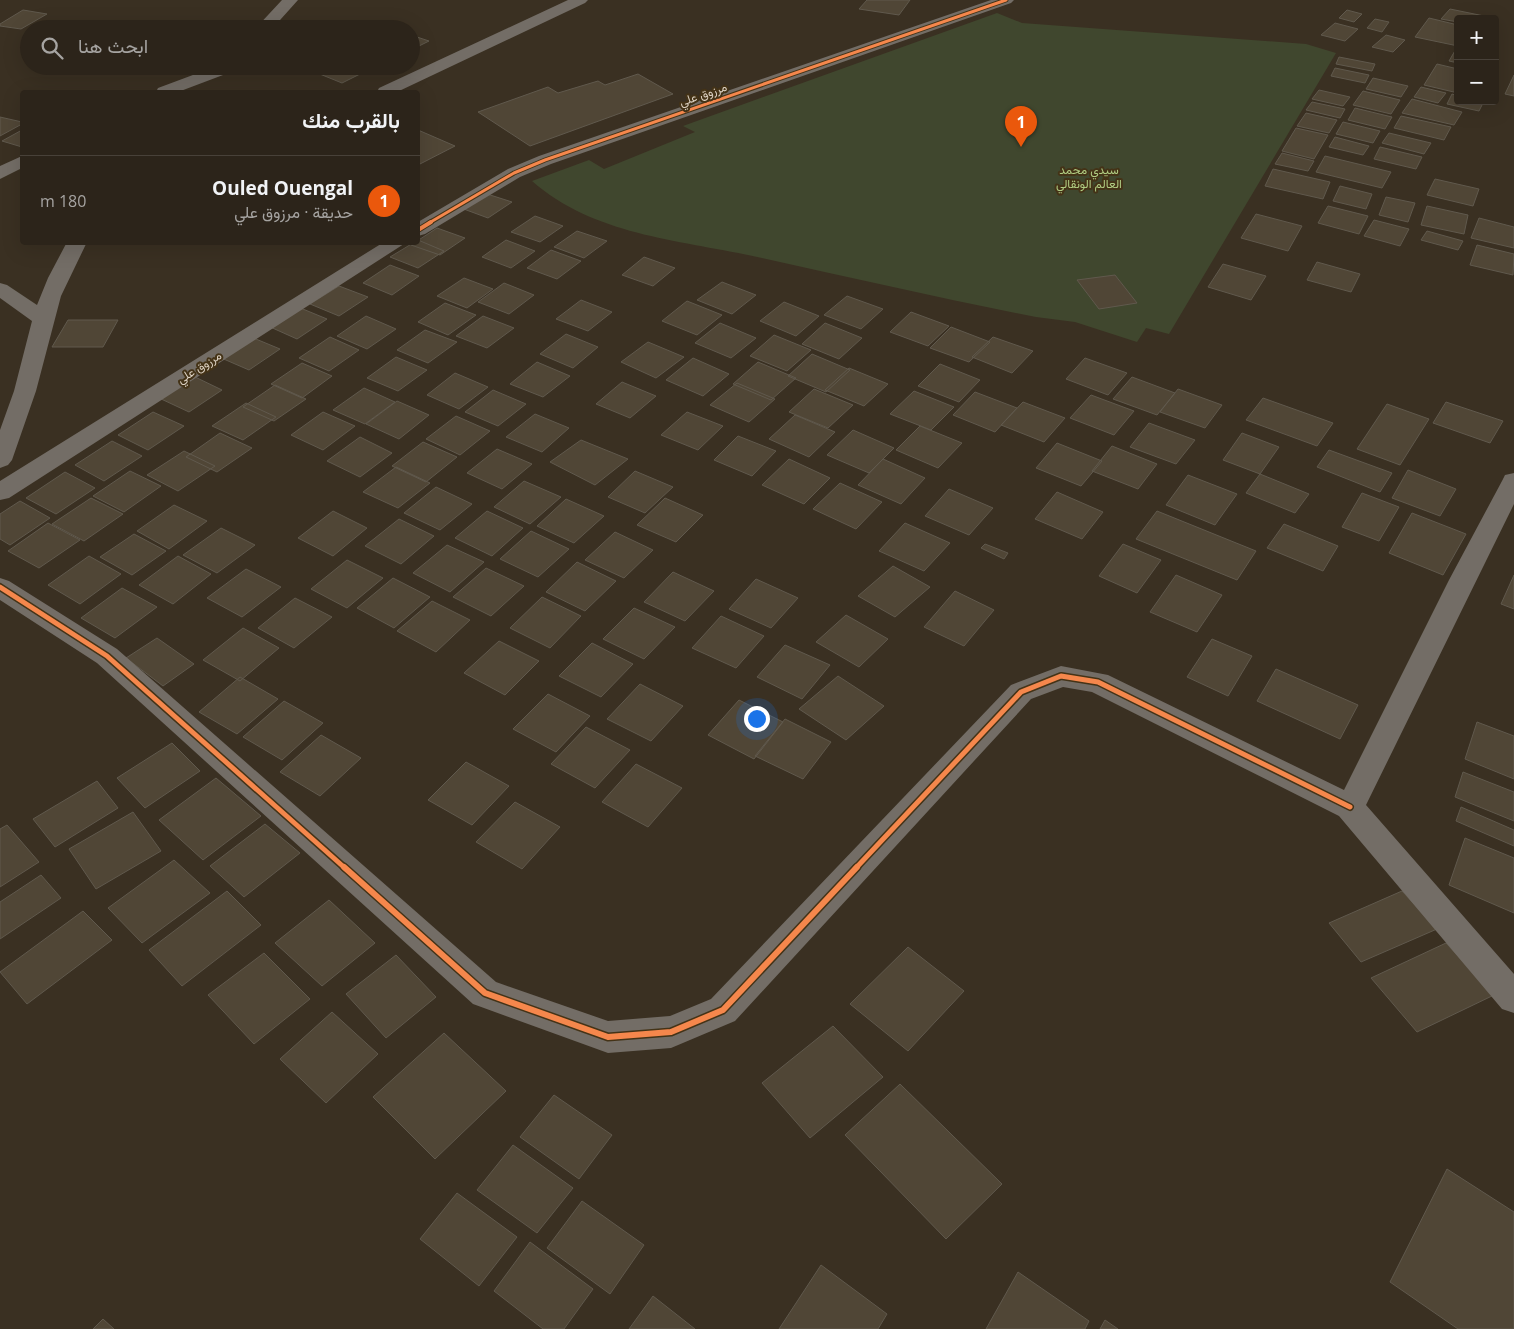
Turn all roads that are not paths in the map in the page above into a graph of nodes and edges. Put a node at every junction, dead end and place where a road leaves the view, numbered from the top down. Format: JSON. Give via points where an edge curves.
{"nodes":[{"id":1,"x":290,"y":0,"type":"edge"},
{"id":2,"x":580,"y":0,"type":"edge"},
{"id":3,"x":1006,"y":0,"type":"edge"},
{"id":4,"x":271,"y":20,"type":"edge"},
{"id":5,"x":209,"y":75,"type":"edge"},
{"id":6,"x":220,"y":75,"type":"edge"},
{"id":7,"x":169,"y":90,"type":"edge"},
{"id":8,"x":206,"y":90,"type":"edge"},
{"id":9,"x":389,"y":90,"type":"edge"},
{"id":10,"x":20,"y":162,"type":"edge"},
{"id":11,"x":0,"y":173,"type":"edge"},
{"id":12,"x":420,"y":229,"type":"edge"},
{"id":13,"x":74,"y":245,"type":"edge"},
{"id":14,"x":393,"y":245,"type":"edge"},
{"id":15,"x":0,"y":289,"type":"edge"},
{"id":16,"x":42,"y":318,"type":"junction"},
{"id":17,"x":0,"y":460,"type":"edge"},
{"id":18,"x":1514,"y":482,"type":"edge"},
{"id":19,"x":0,"y":492,"type":"edge"},
{"id":20,"x":0,"y":587,"type":"edge"},
{"id":21,"x":1350,"y":807,"type":"junction"},
{"id":22,"x":1514,"y":998,"type":"edge"}],
"edges":[{"from":1,"to":4,"type":"street"},
{"from":2,"to":9,"type":"street"},
{"from":3,"to":12,"type":"street","name":"مرزوق علي","via":[[545,160],[514,173]]},
{"from":5,"to":7,"type":"street"},
{"from":6,"to":8,"type":"street"},
{"from":10,"to":11,"type":"street"},
{"from":13,"to":16,"type":"street","via":[[53,286]]},
{"from":14,"to":19,"type":"street","name":"مرزوق علي"},
{"from":15,"to":16,"type":"street"},
{"from":16,"to":17,"type":"street","via":[[24,392]]},
{"from":18,"to":21,"type":"street"},
{"from":20,"to":21,"type":"street","via":[[107,656],[484,993],[608,1037],[671,1032],[724,1010],[1021,692],[1061,676],[1098,682]]},
{"from":21,"to":22,"type":"street"}]}
